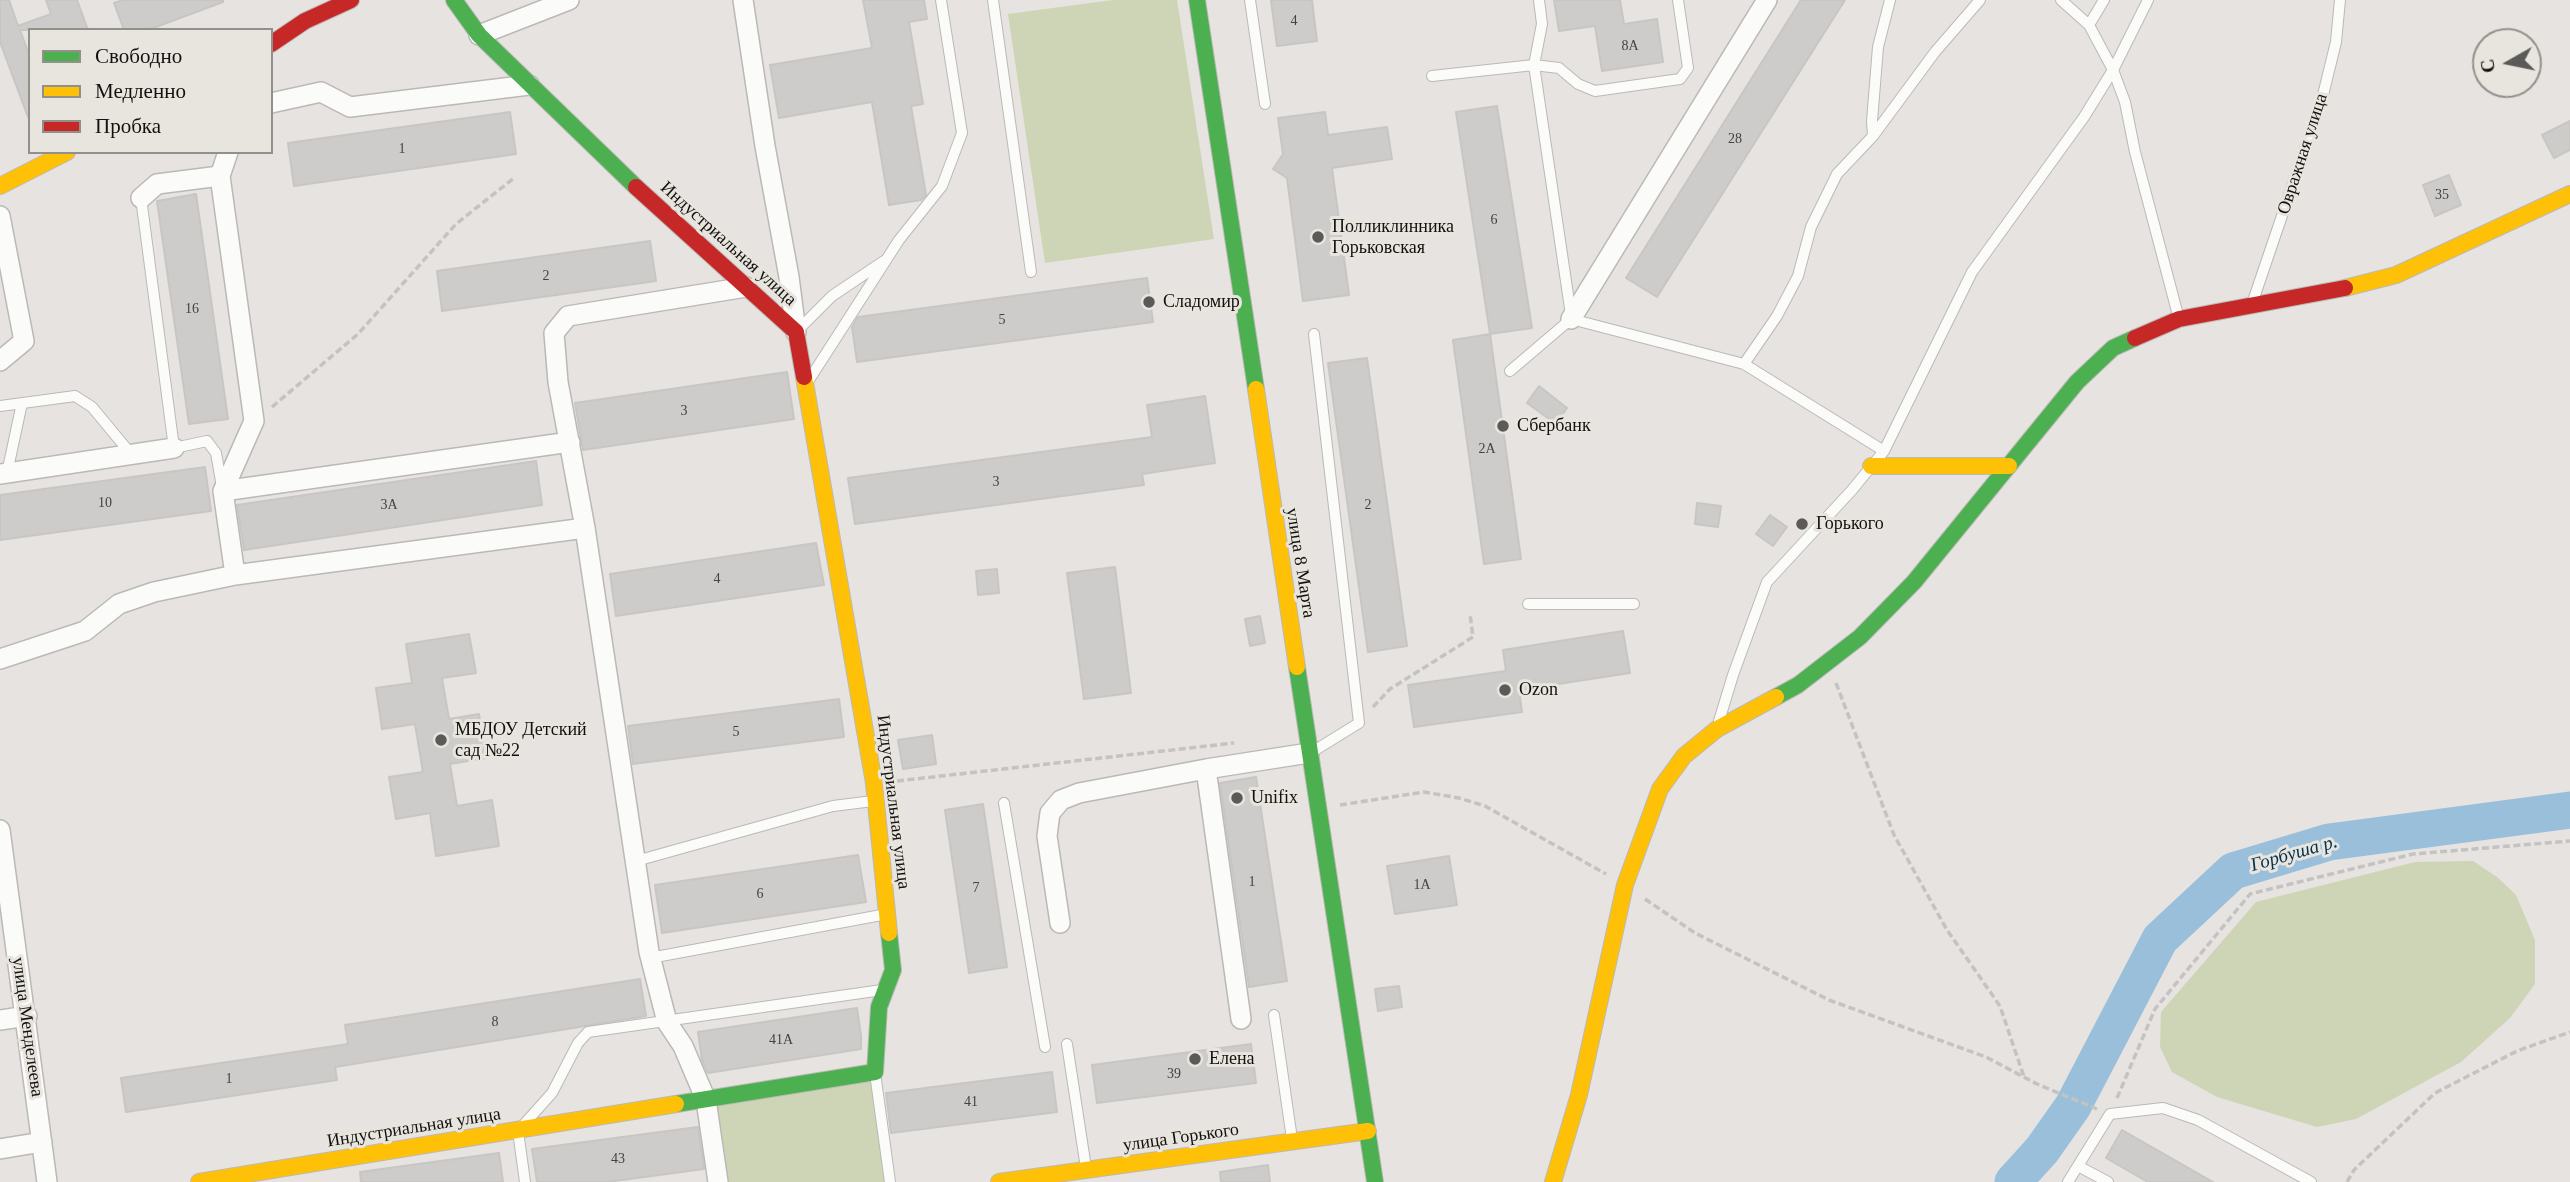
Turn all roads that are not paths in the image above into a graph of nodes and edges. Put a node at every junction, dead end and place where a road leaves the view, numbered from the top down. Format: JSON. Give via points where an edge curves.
{"nodes":[{"id":1,"x":351,"y":0,"type":"edge"},
{"id":2,"x":454,"y":0,"type":"edge"},
{"id":3,"x":569,"y":0,"type":"edge"},
{"id":4,"x":743,"y":0,"type":"edge"},
{"id":5,"x":941,"y":0,"type":"edge"},
{"id":6,"x":993,"y":0,"type":"edge"},
{"id":7,"x":1197,"y":0,"type":"edge"},
{"id":8,"x":1250,"y":0,"type":"edge"},
{"id":9,"x":1539,"y":0,"type":"edge"},
{"id":10,"x":1678,"y":0,"type":"edge"},
{"id":11,"x":1767,"y":0,"type":"edge"},
{"id":12,"x":1890,"y":0,"type":"edge"},
{"id":13,"x":1980,"y":0,"type":"edge"},
{"id":14,"x":2062,"y":0,"type":"edge"},
{"id":15,"x":2104,"y":0,"type":"edge"},
{"id":16,"x":2147,"y":0,"type":"edge"},
{"id":17,"x":2340,"y":0,"type":"edge"},
{"id":18,"x":2089,"y":25,"type":"junction"},
{"id":19,"x":479,"y":35,"type":"junction"},
{"id":20,"x":273,"y":43,"type":"edge"},
{"id":21,"x":1534,"y":65,"type":"junction"},
{"id":22,"x":2113,"y":70,"type":"junction"},
{"id":23,"x":1432,"y":76,"type":"dead end"},
{"id":24,"x":528,"y":85,"type":"junction"},
{"id":25,"x":273,"y":103,"type":"edge"},
{"id":26,"x":1265,"y":104,"type":"dead end"},
{"id":27,"x":1873,"y":136,"type":"junction"},
{"id":28,"x":63,"y":154,"type":"edge"},
{"id":29,"x":227,"y":154,"type":"edge"},
{"id":30,"x":220,"y":176,"type":"junction"},
{"id":31,"x":0,"y":186,"type":"edge"},
{"id":32,"x":2570,"y":194,"type":"edge"},
{"id":33,"x":141,"y":198,"type":"joint"},
{"id":34,"x":0,"y":216,"type":"edge"},
{"id":35,"x":887,"y":258,"type":"junction"},
{"id":36,"x":1031,"y":272,"type":"dead end"},
{"id":37,"x":746,"y":287,"type":"junction"},
{"id":38,"x":2252,"y":304,"type":"junction"},
{"id":39,"x":1571,"y":319,"type":"junction"},
{"id":40,"x":2179,"y":319,"type":"junction"},
{"id":41,"x":796,"y":332,"type":"junction"},
{"id":42,"x":1314,"y":334,"type":"dead end"},
{"id":43,"x":0,"y":361,"type":"edge"},
{"id":44,"x":1744,"y":364,"type":"junction"},
{"id":45,"x":1510,"y":372,"type":"dead end"},
{"id":46,"x":805,"y":386,"type":"junction"},
{"id":47,"x":22,"y":403,"type":"junction"},
{"id":48,"x":0,"y":405,"type":"edge"},
{"id":49,"x":570,"y":442,"type":"junction"},
{"id":50,"x":174,"y":448,"type":"junction"},
{"id":51,"x":1884,"y":450,"type":"junction"},
{"id":52,"x":131,"y":454,"type":"junction"},
{"id":53,"x":1871,"y":466,"type":"junction"},
{"id":54,"x":2009,"y":466,"type":"junction"},
{"id":55,"x":4,"y":474,"type":"edge"},
{"id":56,"x":223,"y":491,"type":"junction"},
{"id":57,"x":585,"y":527,"type":"junction"},
{"id":58,"x":235,"y":575,"type":"junction"},
{"id":59,"x":1528,"y":604,"type":"dead end"},
{"id":60,"x":1634,"y":604,"type":"dead end"},
{"id":61,"x":0,"y":659,"type":"edge"},
{"id":62,"x":1717,"y":729,"type":"junction"},
{"id":63,"x":1309,"y":754,"type":"junction"},
{"id":64,"x":1206,"y":769,"type":"junction"},
{"id":65,"x":876,"y":801,"type":"junction"},
{"id":66,"x":1004,"y":803,"type":"dead end"},
{"id":67,"x":0,"y":830,"type":"edge"},
{"id":68,"x":636,"y":861,"type":"junction"},
{"id":69,"x":887,"y":914,"type":"junction"},
{"id":70,"x":1060,"y":923,"type":"dead end"},
{"id":71,"x":650,"y":958,"type":"junction"},
{"id":72,"x":886,"y":990,"type":"junction"},
{"id":73,"x":1274,"y":1015,"type":"dead end"},
{"id":74,"x":27,"y":1016,"type":"junction"},
{"id":75,"x":1241,"y":1019,"type":"dead end"},
{"id":76,"x":0,"y":1020,"type":"edge"},
{"id":77,"x":667,"y":1022,"type":"junction"},
{"id":78,"x":1067,"y":1044,"type":"dead end"},
{"id":79,"x":1045,"y":1047,"type":"dead end"},
{"id":80,"x":875,"y":1072,"type":"junction"},
{"id":81,"x":706,"y":1100,"type":"junction"},
{"id":82,"x":518,"y":1131,"type":"junction"},
{"id":83,"x":1368,"y":1131,"type":"junction"},
{"id":84,"x":43,"y":1142,"type":"junction"},
{"id":85,"x":1292,"y":1142,"type":"junction"},
{"id":86,"x":0,"y":1149,"type":"edge"},
{"id":87,"x":2078,"y":1166,"type":"junction"},
{"id":88,"x":1086,"y":1171,"type":"junction"},
{"id":89,"x":47,"y":1182,"type":"edge"},
{"id":90,"x":199,"y":1182,"type":"edge"},
{"id":91,"x":525,"y":1182,"type":"edge"},
{"id":92,"x":718,"y":1182,"type":"edge"},
{"id":93,"x":890,"y":1182,"type":"edge"},
{"id":94,"x":999,"y":1182,"type":"edge"},
{"id":95,"x":1375,"y":1182,"type":"edge"},
{"id":96,"x":1553,"y":1182,"type":"edge"},
{"id":97,"x":2068,"y":1182,"type":"edge"},
{"id":98,"x":2108,"y":1182,"type":"edge"},
{"id":99,"x":2311,"y":1182,"type":"edge"}],
"edges":[{"from":1,"to":20,"type":"street","via":[[305,21]]},
{"from":2,"to":19,"type":"street","name":"Индустриальная улица"},
{"from":3,"to":19,"type":"street"},
{"from":4,"to":41,"type":"street"},
{"from":5,"to":35,"type":"lane","via":[[962,133],[942,186]]},
{"from":6,"to":36,"type":"lane"},
{"from":7,"to":63,"type":"street","name":"улица 8 Марта"},
{"from":8,"to":26,"type":"lane"},
{"from":9,"to":21,"type":"lane","via":[[1542,24]]},
{"from":10,"to":21,"type":"lane","via":[[1688,68],[1680,79],[1595,91],[1559,68]]},
{"from":11,"to":39,"type":"street"},
{"from":12,"to":27,"type":"lane","via":[[1878,47]]},
{"from":13,"to":27,"type":"lane","via":[[1934,52]]},
{"from":14,"to":18,"type":"lane"},
{"from":15,"to":18,"type":"lane"},
{"from":16,"to":22,"type":"lane"},
{"from":17,"to":38,"type":"lane","name":"Овражная улица","via":[[2323,95]]},
{"from":18,"to":22,"type":"lane"},
{"from":19,"to":24,"type":"street","name":"Индустриальная улица"},
{"from":21,"to":23,"type":"lane"},
{"from":21,"to":39,"type":"lane"},
{"from":22,"to":40,"type":"lane"},
{"from":22,"to":51,"type":"lane","via":[[1972,272]]},
{"from":24,"to":25,"type":"street","via":[[350,107],[321,92]]},
{"from":24,"to":37,"type":"street","name":"Индустриальная улица"},
{"from":27,"to":44,"type":"lane","via":[[1837,174],[1811,227],[1798,276]]},
{"from":28,"to":31,"type":"street"},
{"from":29,"to":30,"type":"street"},
{"from":30,"to":33,"type":"street","via":[[157,184]]},
{"from":30,"to":56,"type":"street","via":[[254,421]]},
{"from":32,"to":38,"type":"street","via":[[2396,275]]},
{"from":33,"to":50,"type":"lane"},
{"from":34,"to":43,"type":"street","via":[[24,341]]},
{"from":35,"to":41,"type":"lane","via":[[832,296]]},
{"from":35,"to":46,"type":"lane"},
{"from":37,"to":41,"type":"street","name":"Индустриальная улица"},
{"from":37,"to":49,"type":"street","via":[[568,316],[554,333]]},
{"from":38,"to":40,"type":"street"},
{"from":39,"to":44,"type":"lane"},
{"from":39,"to":45,"type":"lane"},
{"from":40,"to":54,"type":"street","via":[[2113,348],[2077,382]]},
{"from":41,"to":46,"type":"street","name":"Индустриальная улица"},
{"from":42,"to":63,"type":"lane","via":[[1359,723]]},
{"from":44,"to":51,"type":"lane"},
{"from":46,"to":65,"type":"street","name":"Индустриальная улица"},
{"from":47,"to":48,"type":"lane"},
{"from":47,"to":52,"type":"lane","via":[[75,396],[92,407]]},
{"from":47,"to":55,"type":"lane"},
{"from":49,"to":56,"type":"street"},
{"from":49,"to":57,"type":"street"},
{"from":50,"to":52,"type":"street"},
{"from":50,"to":56,"type":"lane","via":[[207,441],[216,453]]},
{"from":51,"to":53,"type":"lane"},
{"from":52,"to":55,"type":"street"},
{"from":53,"to":54,"type":"street"},
{"from":53,"to":62,"type":"lane","via":[[1767,582]]},
{"from":54,"to":62,"type":"street","via":[[1914,582],[1860,637],[1798,685]]},
{"from":56,"to":58,"type":"street"},
{"from":57,"to":58,"type":"street"},
{"from":57,"to":68,"type":"street"},
{"from":58,"to":61,"type":"street","via":[[119,604],[85,631]]},
{"from":59,"to":60,"type":"lane"},
{"from":62,"to":96,"type":"street","via":[[1684,756],[1660,789],[1625,885],[1579,1095]]},
{"from":63,"to":64,"type":"street"},
{"from":63,"to":83,"type":"street","name":"улица 8 Марта"},
{"from":64,"to":70,"type":"street","via":[[1061,800],[1050,813],[1047,836]]},
{"from":64,"to":75,"type":"street"},
{"from":65,"to":68,"type":"lane","via":[[832,806]]},
{"from":65,"to":69,"type":"street","name":"Индустриальная улица"},
{"from":66,"to":79,"type":"lane"},
{"from":67,"to":74,"type":"street","name":"улица Менделеева"},
{"from":68,"to":71,"type":"street"},
{"from":69,"to":71,"type":"lane"},
{"from":69,"to":72,"type":"street","name":"Индустриальная улица","via":[[893,971]]},
{"from":71,"to":77,"type":"street"},
{"from":72,"to":77,"type":"lane"},
{"from":72,"to":80,"type":"street","name":"Индустриальная улица","via":[[879,1007]]},
{"from":73,"to":85,"type":"lane"},
{"from":74,"to":76,"type":"street"},
{"from":74,"to":84,"type":"street","name":"улица Менделеева"},
{"from":77,"to":81,"type":"street","via":[[683,1046]]},
{"from":77,"to":82,"type":"lane","via":[[588,1032],[552,1093]]},
{"from":78,"to":88,"type":"lane"},
{"from":80,"to":81,"type":"street","name":"Индустриальная улица"},
{"from":80,"to":93,"type":"lane"},
{"from":81,"to":82,"type":"street","name":"Индустриальная улица"},
{"from":81,"to":92,"type":"street"},
{"from":82,"to":90,"type":"street","name":"Индустриальная улица"},
{"from":82,"to":91,"type":"lane"},
{"from":83,"to":85,"type":"street","name":"улица Горького"},
{"from":83,"to":95,"type":"street","name":"улица 8 Марта"},
{"from":84,"to":86,"type":"street"},
{"from":84,"to":89,"type":"street","name":"улица Менделеева"},
{"from":85,"to":88,"type":"street","name":"улица Горького"},
{"from":87,"to":97,"type":"lane"},
{"from":87,"to":98,"type":"lane"},
{"from":87,"to":99,"type":"lane","via":[[2110,1114],[2163,1108],[2198,1120]]},
{"from":88,"to":94,"type":"street","name":"улица Горького"}]}
